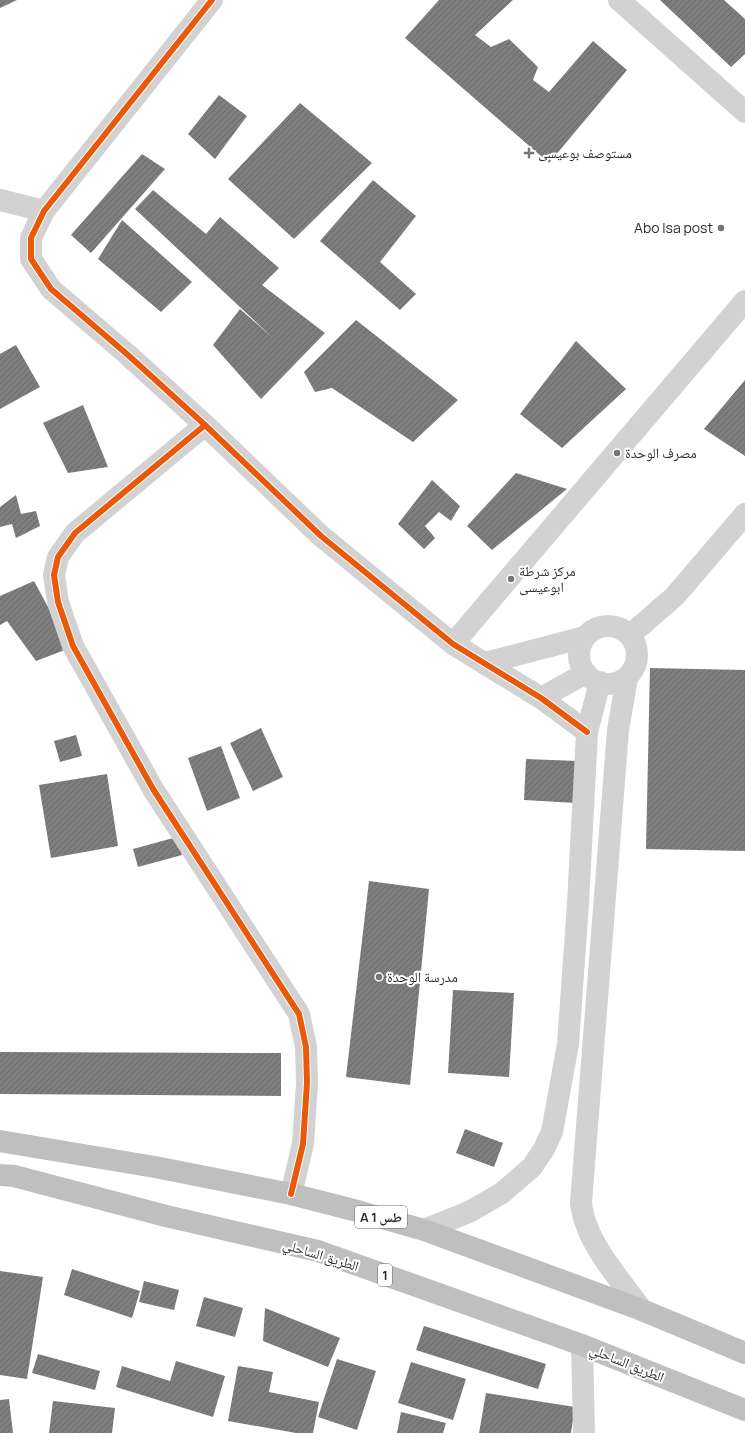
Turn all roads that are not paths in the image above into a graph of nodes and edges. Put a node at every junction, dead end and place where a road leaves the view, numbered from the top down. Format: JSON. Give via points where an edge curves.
{"nodes":[{"id":1,"x":212,"y":0,"type":"edge"},
{"id":2,"x":618,"y":0,"type":"edge"},
{"id":3,"x":745,"y":112,"type":"edge"},
{"id":4,"x":0,"y":200,"type":"edge"},
{"id":5,"x":44,"y":211,"type":"junction"},
{"id":6,"x":0,"y":212,"type":"edge"},
{"id":7,"x":745,"y":301,"type":"edge"},
{"id":8,"x":206,"y":425,"type":"junction"},
{"id":9,"x":745,"y":514,"type":"edge"},
{"id":10,"x":630,"y":635,"type":"junction"},
{"id":11,"x":585,"y":637,"type":"junction"},
{"id":12,"x":453,"y":644,"type":"junction"},
{"id":13,"x":485,"y":663,"type":"junction"},
{"id":14,"x":593,"y":678,"type":"junction"},
{"id":15,"x":627,"y":678,"type":"junction"},
{"id":16,"x":541,"y":698,"type":"junction"},
{"id":17,"x":587,"y":732,"type":"junction"},
{"id":18,"x":0,"y":1141,"type":"edge"},
{"id":19,"x":7,"y":1175,"type":"edge"},
{"id":20,"x":291,"y":1194,"type":"junction"},
{"id":21,"x":424,"y":1230,"type":"junction"},
{"id":22,"x":642,"y":1310,"type":"junction"},
{"id":23,"x":582,"y":1345,"type":"junction"},
{"id":24,"x":745,"y":1352,"type":"edge"},
{"id":25,"x":745,"y":1410,"type":"edge"},
{"id":26,"x":584,"y":1433,"type":"edge"}],
"edges":[{"from":1,"to":5,"type":"street"},
{"from":2,"to":3,"type":"street"},
{"from":4,"to":5,"type":"street"},
{"from":5,"to":6,"type":"street"},
{"from":5,"to":8,"type":"street","via":[[31,238],[31,259],[51,289]]},
{"from":7,"to":12,"type":"street"},
{"from":8,"to":12,"type":"street","via":[[321,536]]},
{"from":8,"to":20,"type":"street","via":[[75,533],[58,558],[54,575],[58,602],[73,646],[153,789],[299,1014],[306,1047],[307,1083],[303,1144]]},
{"from":9,"to":10,"type":"street","via":[[675,596]]},
{"from":10,"to":11,"type":"street","via":[[619,628],[607,626],[595,629]]},
{"from":10,"to":15,"type":"street","via":[[636,646],[637,658],[634,669]]},
{"from":11,"to":13,"type":"street"},
{"from":11,"to":14,"type":"street","via":[[580,646],[579,656],[581,665]]},
{"from":12,"to":13,"type":"street"},
{"from":13,"to":16,"type":"street"},
{"from":14,"to":15,"type":"street","via":[[609,684]]},
{"from":14,"to":16,"type":"street"},
{"from":14,"to":17,"type":"street"},
{"from":15,"to":22,"type":"street","via":[[618,730],[581,1203],[592,1238]]},
{"from":16,"to":17,"type":"street"},
{"from":17,"to":21,"type":"street","via":[[568,1044],[552,1132],[532,1167],[502,1193],[469,1212]]},
{"from":18,"to":20,"type":"highway","number":"A 1 طس","via":[[155,1167]]},
{"from":19,"to":23,"type":"highway","name":"الطريق الساحلي","number":"1","via":[[166,1216],[318,1251]]},
{"from":20,"to":21,"type":"highway","number":"A 1 طس"},
{"from":21,"to":22,"type":"highway","number":"A 1 طس"},
{"from":22,"to":24,"type":"highway","number":"A 1 طس"},
{"from":23,"to":25,"type":"highway","name":"الطريق الساحلي","number":"1"},
{"from":23,"to":26,"type":"street"}]}
